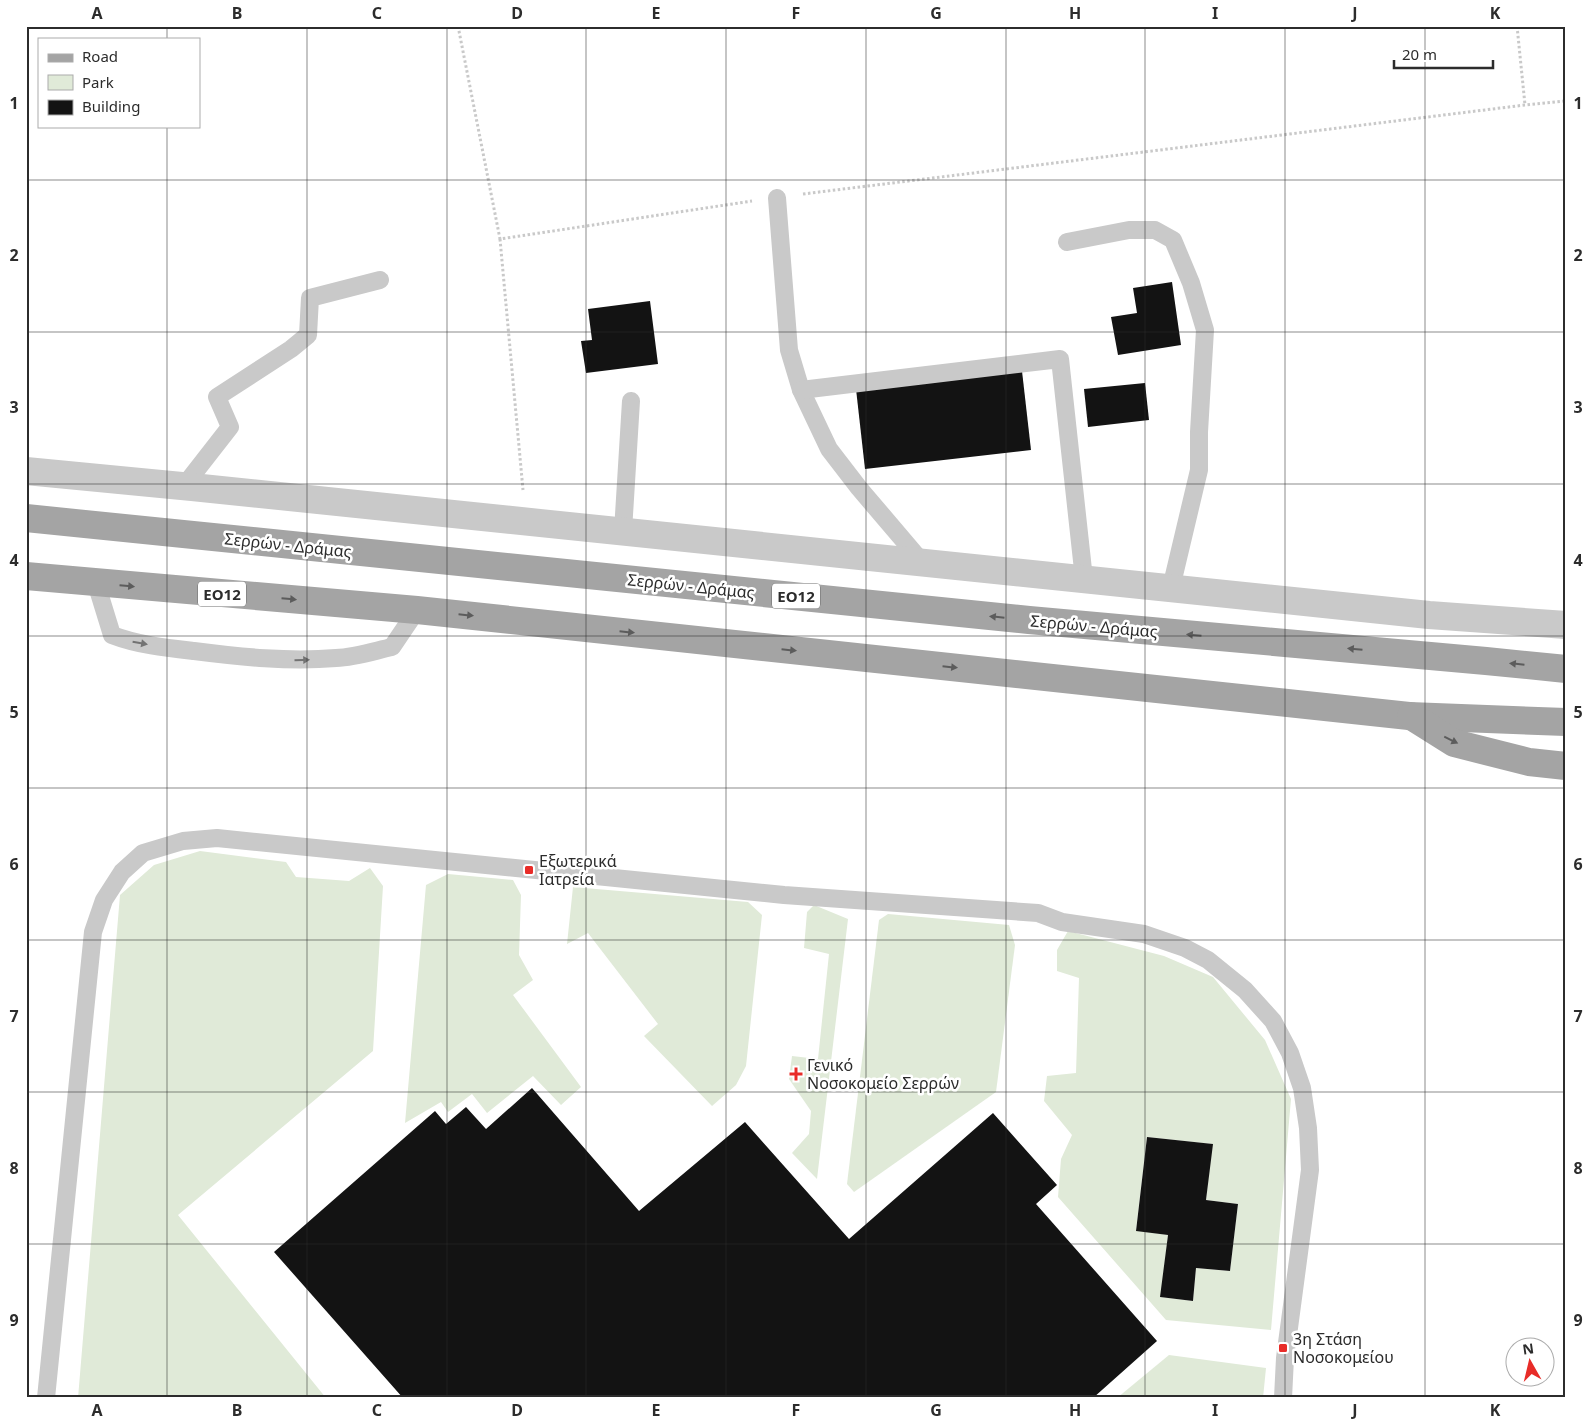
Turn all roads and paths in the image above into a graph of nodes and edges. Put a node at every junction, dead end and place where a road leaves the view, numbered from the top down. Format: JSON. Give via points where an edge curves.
{"nodes":[{"id":1,"x":458,"y":26,"type":"edge"},
{"id":2,"x":1517,"y":26,"type":"edge"},
{"id":3,"x":1566,"y":101,"type":"edge"},
{"id":4,"x":1525,"y":105,"type":"junction"},
{"id":5,"x":777,"y":198,"type":"junction"},
{"id":6,"x":500,"y":239,"type":"junction"},
{"id":7,"x":1066,"y":242,"type":"dead end"},
{"id":8,"x":380,"y":280,"type":"dead end"},
{"id":9,"x":801,"y":390,"type":"junction"},
{"id":10,"x":630,"y":401,"type":"dead end"},
{"id":11,"x":26,"y":471,"type":"edge"},
{"id":12,"x":184,"y":486,"type":"junction"},
{"id":13,"x":26,"y":518,"type":"edge"},
{"id":14,"x":526,"y":521,"type":"junction"},
{"id":15,"x":623,"y":531,"type":"junction"},
{"id":16,"x":922,"y":562,"type":"junction"},
{"id":17,"x":26,"y":576,"type":"edge"},
{"id":18,"x":1084,"y":579,"type":"junction"},
{"id":19,"x":96,"y":583,"type":"junction"},
{"id":20,"x":1171,"y":588,"type":"junction"},
{"id":21,"x":417,"y":610,"type":"junction"},
{"id":22,"x":1566,"y":625,"type":"edge"},
{"id":23,"x":1566,"y":669,"type":"edge"},
{"id":24,"x":1409,"y":716,"type":"junction"},
{"id":25,"x":1566,"y":722,"type":"edge"},
{"id":26,"x":1566,"y":766,"type":"edge"},
{"id":27,"x":46,"y":1398,"type":"edge"},
{"id":28,"x":1283,"y":1398,"type":"edge"}],
"edges":[{"from":1,"to":6,"type":"path"},
{"from":2,"to":4,"type":"path"},
{"from":3,"to":4,"type":"path"},
{"from":4,"to":5,"type":"path"},
{"from":5,"to":6,"type":"path"},
{"from":5,"to":9,"type":"lane","via":[[790,350]]},
{"from":6,"to":14,"type":"path"},
{"from":7,"to":20,"type":"lane","via":[[1129,230],[1155,230],[1173,240],[1205,330],[1199,470]]},
{"from":8,"to":12,"type":"lane","via":[[310,298],[308,334],[291,349],[217,397],[230,428]]},
{"from":9,"to":16,"type":"lane","via":[[829,449]]},
{"from":9,"to":18,"type":"lane","via":[[1060,359]]},
{"from":10,"to":15,"type":"lane"},
{"from":11,"to":12,"type":"street"},
{"from":12,"to":14,"type":"street"},
{"from":23,"to":13,"type":"main road","name":"Σερρών - Δράμας","number":"ΕΟ12","one_way":true,"via":[[1029,620]]},
{"from":14,"to":15,"type":"street"},
{"from":15,"to":16,"type":"street"},
{"from":16,"to":18,"type":"street"},
{"from":17,"to":19,"type":"main road","number":"ΕΟ12"},
{"from":18,"to":20,"type":"street"},
{"from":19,"to":21,"type":"main road","number":"ΕΟ12","one_way":true},
{"from":19,"to":21,"type":"lane","one_way":true,"via":[[112,635],[127,641],[224,655],[291,660],[338,658],[392,648]]},
{"from":20,"to":22,"type":"street","via":[[1429,615]]},
{"from":21,"to":24,"type":"main road","number":"ΕΟ12","one_way":true},
{"from":24,"to":25,"type":"main road","number":"ΕΟ12"},
{"from":24,"to":26,"type":"main road","one_way":true,"via":[[1454,743],[1529,762]]},
{"from":27,"to":28,"type":"lane","via":[[93,932],[104,900],[122,872],[143,853],[183,841],[217,838],[784,895],[1038,913],[1062,922],[1144,934],[1208,960],[1245,990],[1273,1021],[1290,1053],[1302,1088],[1310,1170],[1285,1358]]}]}
